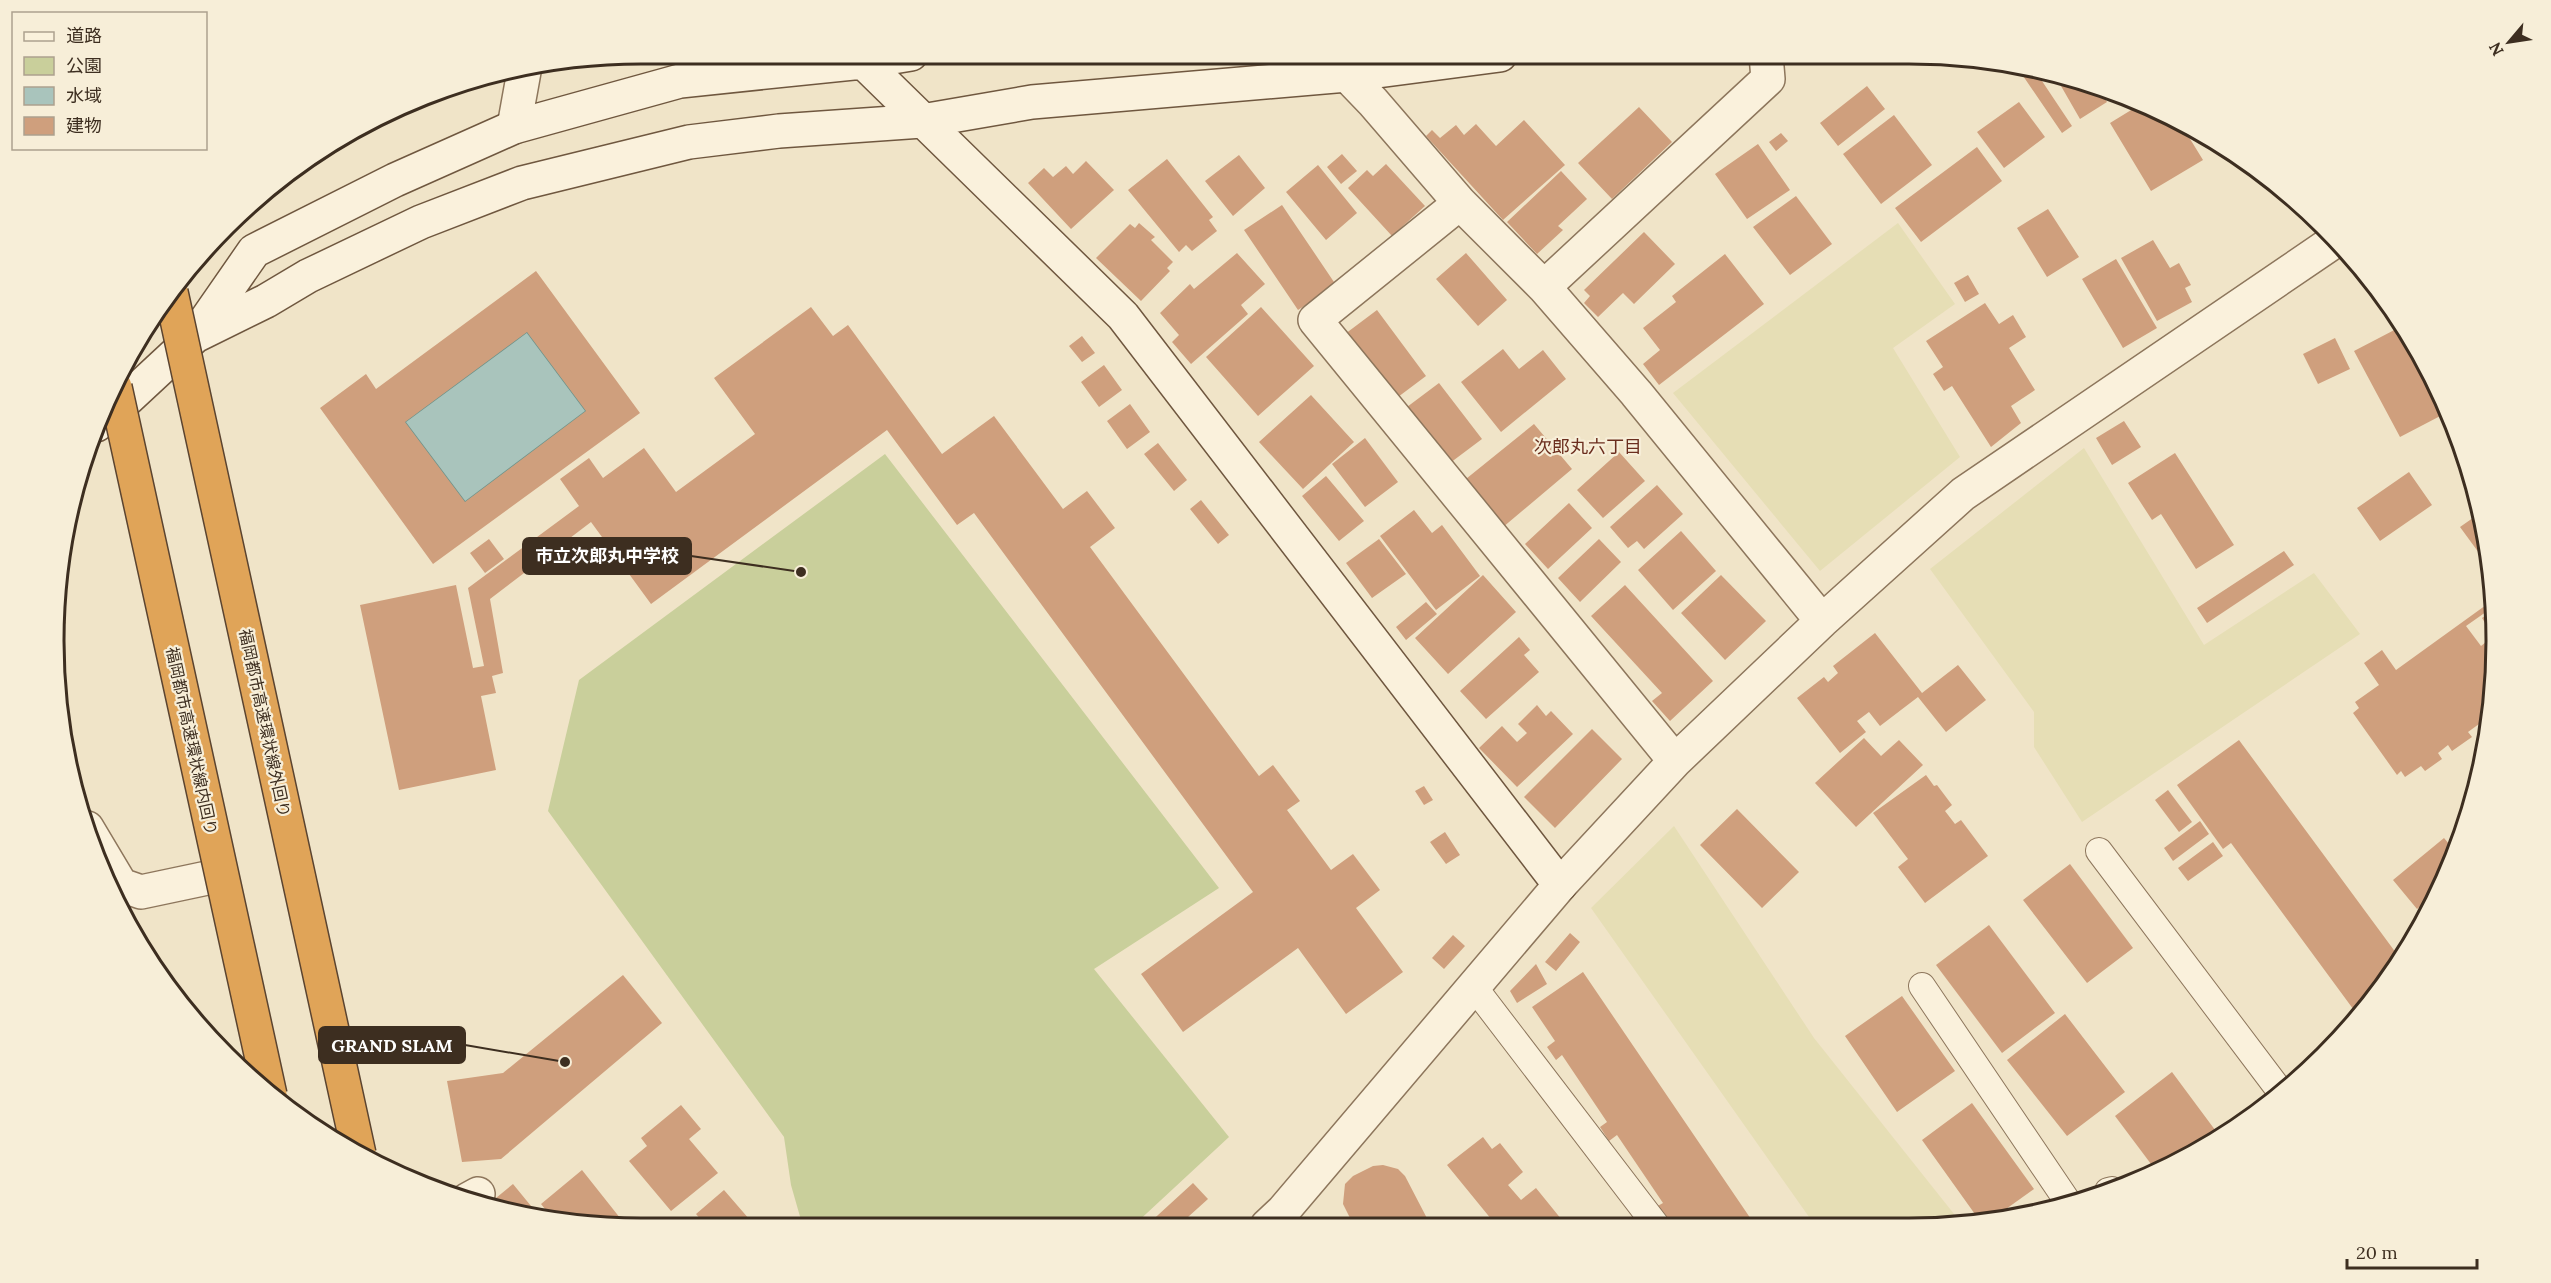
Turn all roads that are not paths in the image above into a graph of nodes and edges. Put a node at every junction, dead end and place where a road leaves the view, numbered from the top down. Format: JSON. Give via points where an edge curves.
{"nodes":[{"id":1,"x":812,"y":64,"type":"edge"},
{"id":2,"x":865,"y":64,"type":"edge"},
{"id":3,"x":1431,"y":64,"type":"edge"},
{"id":4,"x":1766,"y":64,"type":"edge"},
{"id":5,"x":1347,"y":75,"type":"junction"},
{"id":6,"x":523,"y":77,"type":"edge"},
{"id":7,"x":922,"y":121,"type":"junction"},
{"id":8,"x":514,"y":128,"type":"junction"},
{"id":9,"x":1460,"y":203,"type":"junction"},
{"id":10,"x":2329,"y":245,"type":"edge"},
{"id":11,"x":1544,"y":286,"type":"junction"},
{"id":12,"x":174,"y":304,"type":"edge"},
{"id":13,"x":195,"y":336,"type":"junction"},
{"id":14,"x":118,"y":400,"type":"edge"},
{"id":15,"x":111,"y":414,"type":"edge"},
{"id":16,"x":1822,"y":621,"type":"junction"},
{"id":17,"x":1675,"y":761,"type":"junction"},
{"id":18,"x":2099,"y":851,"type":"dead end"},
{"id":19,"x":110,"y":867,"type":"edge"},
{"id":20,"x":212,"y":877,"type":"dead end"},
{"id":21,"x":1560,"y":885,"type":"junction"},
{"id":22,"x":1922,"y":986,"type":"dead end"},
{"id":23,"x":1474,"y":987,"type":"junction"},
{"id":24,"x":267,"y":1080,"type":"edge"},
{"id":25,"x":2276,"y":1086,"type":"edge"},
{"id":26,"x":357,"y":1143,"type":"edge"},
{"id":27,"x":2065,"y":1197,"type":"edge"},
{"id":28,"x":1283,"y":1218,"type":"edge"},
{"id":29,"x":1651,"y":1218,"type":"edge"}],
"edges":[{"from":1,"to":8,"type":"street","via":[[680,81]]},
{"from":2,"to":7,"type":"street"},
{"from":3,"to":5,"type":"street"},
{"from":4,"to":11,"type":"street","via":[[1767,79]]},
{"from":5,"to":7,"type":"street","via":[[1032,102]]},
{"from":5,"to":9,"type":"street"},
{"from":6,"to":8,"type":"street"},
{"from":7,"to":13,"type":"street","via":[[779,130],[688,142],[522,183],[421,222]]},
{"from":7,"to":21,"type":"street","via":[[1124,316]]},
{"from":8,"to":13,"type":"street","via":[[395,180],[254,251]]},
{"from":9,"to":11,"type":"street"},
{"from":9,"to":17,"type":"street","via":[[1315,321]]},
{"from":10,"to":16,"type":"street","via":[[1963,494]]},
{"from":11,"to":16,"type":"street"},
{"from":12,"to":26,"type":"highway","name":"福岡都市高速環状線外回り","bridge":true},
{"from":13,"to":15,"type":"street"},
{"from":14,"to":24,"type":"highway","name":"福岡都市高速環状線内回り","bridge":true},
{"from":16,"to":17,"type":"street"},
{"from":17,"to":21,"type":"street"},
{"from":18,"to":25,"type":"lane"},
{"from":19,"to":20,"type":"street","via":[[121,885],[141,892]]},
{"from":21,"to":23,"type":"street"},
{"from":22,"to":27,"type":"lane"},
{"from":23,"to":28,"type":"street"},
{"from":23,"to":29,"type":"lane"}]}
